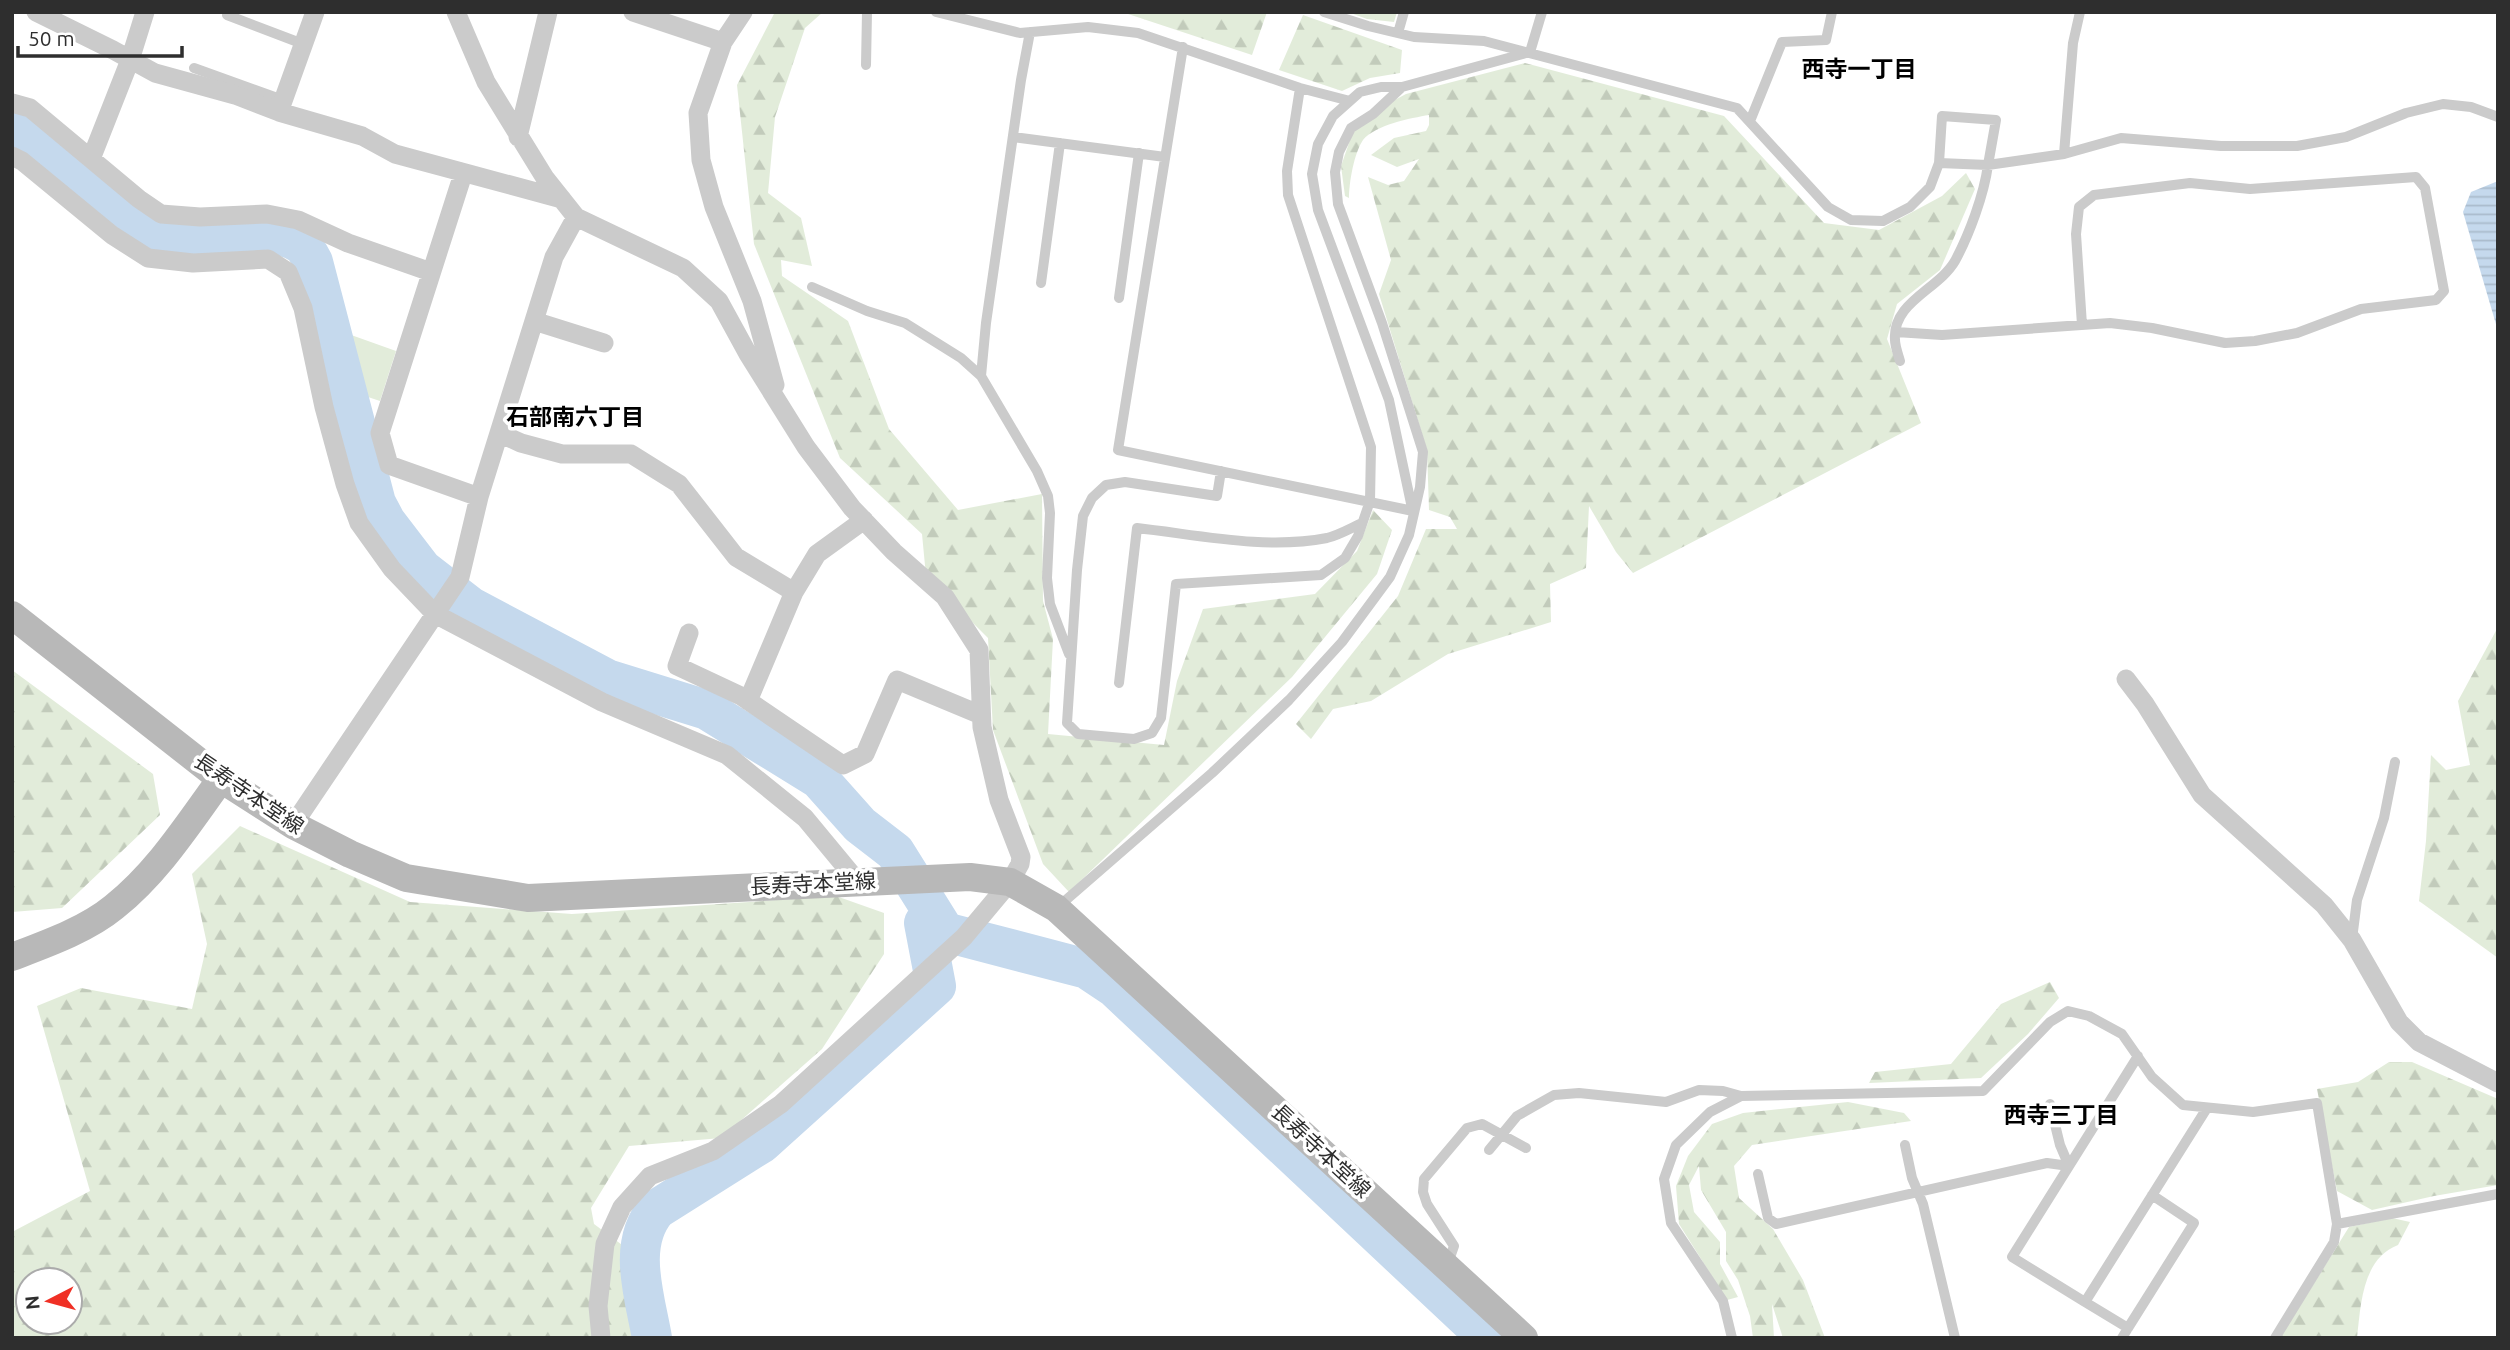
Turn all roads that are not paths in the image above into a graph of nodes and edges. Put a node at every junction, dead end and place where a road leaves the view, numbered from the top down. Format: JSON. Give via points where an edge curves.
{"nodes":[{"id":1,"x":36,"y":12,"type":"edge"},
{"id":2,"x":145,"y":12,"type":"edge"},
{"id":3,"x":315,"y":12,"type":"edge"},
{"id":4,"x":548,"y":12,"type":"edge"},
{"id":5,"x":633,"y":12,"type":"edge"},
{"id":6,"x":743,"y":12,"type":"edge"},
{"id":7,"x":867,"y":12,"type":"edge"},
{"id":8,"x":936,"y":12,"type":"edge"},
{"id":9,"x":1324,"y":12,"type":"edge"},
{"id":10,"x":1404,"y":12,"type":"edge"},
{"id":11,"x":1542,"y":12,"type":"edge"},
{"id":12,"x":1832,"y":12,"type":"edge"},
{"id":13,"x":2080,"y":12,"type":"edge"},
{"id":14,"x":453,"y":13,"type":"edge"},
{"id":15,"x":227,"y":15,"type":"dead end"},
{"id":16,"x":1030,"y":32,"type":"junction"},
{"id":17,"x":1398,"y":33,"type":"junction"},
{"id":18,"x":723,"y":42,"type":"junction"},
{"id":19,"x":303,"y":44,"type":"junction"},
{"id":20,"x":1183,"y":47,"type":"junction"},
{"id":21,"x":1530,"y":52,"type":"junction"},
{"id":22,"x":130,"y":60,"type":"junction"},
{"id":23,"x":866,"y":65,"type":"dead end"},
{"id":24,"x":194,"y":68,"type":"dead end"},
{"id":25,"x":1402,"y":87,"type":"junction"},
{"id":26,"x":1300,"y":88,"type":"junction"},
{"id":27,"x":1350,"y":101,"type":"junction"},
{"id":28,"x":12,"y":103,"type":"edge"},
{"id":29,"x":281,"y":106,"type":"junction"},
{"id":30,"x":2498,"y":117,"type":"edge"},
{"id":31,"x":1750,"y":121,"type":"junction"},
{"id":32,"x":518,"y":137,"type":"junction"},
{"id":33,"x":1013,"y":137,"type":"junction"},
{"id":34,"x":1060,"y":143,"type":"junction"},
{"id":35,"x":1139,"y":153,"type":"junction"},
{"id":36,"x":2064,"y":153,"type":"junction"},
{"id":37,"x":12,"y":156,"type":"edge"},
{"id":38,"x":1165,"y":157,"type":"junction"},
{"id":39,"x":91,"y":159,"type":"junction"},
{"id":40,"x":1938,"y":163,"type":"junction"},
{"id":41,"x":1988,"y":165,"type":"junction"},
{"id":42,"x":463,"y":174,"type":"junction"},
{"id":43,"x":562,"y":199,"type":"junction"},
{"id":44,"x":576,"y":217,"type":"junction"},
{"id":45,"x":431,"y":272,"type":"junction"},
{"id":46,"x":1041,"y":283,"type":"dead end"},
{"id":47,"x":812,"y":287,"type":"dead end"},
{"id":48,"x":1119,"y":298,"type":"dead end"},
{"id":49,"x":534,"y":321,"type":"junction"},
{"id":50,"x":2082,"y":325,"type":"junction"},
{"id":51,"x":1896,"y":332,"type":"junction"},
{"id":52,"x":604,"y":343,"type":"dead end"},
{"id":53,"x":1900,"y":361,"type":"dead end"},
{"id":54,"x":981,"y":376,"type":"junction"},
{"id":55,"x":782,"y":409,"type":"junction"},
{"id":56,"x":499,"y":433,"type":"junction"},
{"id":57,"x":1221,"y":471,"type":"junction"},
{"id":58,"x":479,"y":497,"type":"junction"},
{"id":59,"x":1370,"y":502,"type":"junction"},
{"id":60,"x":1413,"y":512,"type":"junction"},
{"id":61,"x":864,"y":520,"type":"junction"},
{"id":62,"x":1362,"y":523,"type":"junction"},
{"id":63,"x":794,"y":592,"type":"junction"},
{"id":64,"x":436,"y":614,"type":"junction"},
{"id":65,"x":12,"y":615,"type":"edge"},
{"id":66,"x":689,"y":634,"type":"dead end"},
{"id":67,"x":1070,"y":658,"type":"junction"},
{"id":68,"x":2126,"y":679,"type":"dead end"},
{"id":69,"x":1119,"y":683,"type":"dead end"},
{"id":70,"x":748,"y":701,"type":"junction"},
{"id":71,"x":981,"y":715,"type":"junction"},
{"id":72,"x":2396,"y":762,"type":"dead end"},
{"id":73,"x":221,"y":779,"type":"junction"},
{"id":74,"x":293,"y":825,"type":"junction"},
{"id":75,"x":858,"y":882,"type":"junction"},
{"id":76,"x":1010,"y":882,"type":"junction"},
{"id":77,"x":1056,"y":908,"type":"junction"},
{"id":78,"x":2352,"y":940,"type":"junction"},
{"id":79,"x":12,"y":957,"type":"edge"},
{"id":80,"x":2138,"y":1056,"type":"junction"},
{"id":81,"x":2498,"y":1083,"type":"edge"},
{"id":82,"x":1741,"y":1096,"type":"junction"},
{"id":83,"x":2050,"y":1104,"type":"dead end"},
{"id":84,"x":2207,"y":1108,"type":"junction"},
{"id":85,"x":1503,"y":1133,"type":"junction"},
{"id":86,"x":1905,"y":1144,"type":"dead end"},
{"id":87,"x":1526,"y":1148,"type":"dead end"},
{"id":88,"x":1489,"y":1150,"type":"dead end"},
{"id":89,"x":2069,"y":1166,"type":"junction"},
{"id":90,"x":1758,"y":1174,"type":"dead end"},
{"id":91,"x":1918,"y":1192,"type":"junction"},
{"id":92,"x":2152,"y":1195,"type":"junction"},
{"id":93,"x":2498,"y":1195,"type":"edge"},
{"id":94,"x":2337,"y":1224,"type":"junction"},
{"id":95,"x":1446,"y":1267,"type":"junction"},
{"id":96,"x":2085,"y":1301,"type":"junction"},
{"id":97,"x":2125,"y":1333,"type":"edge"},
{"id":98,"x":601,"y":1338,"type":"edge"},
{"id":99,"x":1524,"y":1338,"type":"edge"},
{"id":100,"x":1732,"y":1338,"type":"edge"},
{"id":101,"x":1955,"y":1338,"type":"edge"},
{"id":102,"x":2276,"y":1338,"type":"edge"}],
"edges":[{"from":1,"to":22,"type":"street"},
{"from":2,"to":22,"type":"street"},
{"from":3,"to":19,"type":"street"},
{"from":4,"to":32,"type":"street"},
{"from":5,"to":18,"type":"street"},
{"from":6,"to":18,"type":"street"},
{"from":7,"to":23,"type":"lane"},
{"from":8,"to":16,"type":"lane"},
{"from":9,"to":17,"type":"lane"},
{"from":10,"to":17,"type":"lane"},
{"from":11,"to":21,"type":"lane"},
{"from":12,"to":31,"type":"lane","via":[[1826,40],[1782,43]]},
{"from":13,"to":36,"type":"lane"},
{"from":14,"to":32,"type":"street"},
{"from":15,"to":19,"type":"lane"},
{"from":16,"to":20,"type":"lane","via":[[1088,27],[1138,33]]},
{"from":16,"to":33,"type":"lane"},
{"from":17,"to":21,"type":"lane","via":[[1484,41]]},
{"from":18,"to":55,"type":"street","via":[[698,113],[701,160],[752,301]]},
{"from":19,"to":29,"type":"street"},
{"from":20,"to":26,"type":"lane"},
{"from":20,"to":38,"type":"lane"},
{"from":21,"to":25,"type":"lane"},
{"from":21,"to":31,"type":"lane","via":[[1737,108]]},
{"from":22,"to":29,"type":"street","via":[[155,73]]},
{"from":22,"to":39,"type":"street"},
{"from":24,"to":29,"type":"lane"},
{"from":25,"to":27,"type":"lane","via":[[1360,92]]},
{"from":25,"to":60,"type":"lane","via":[[1351,128],[1335,173],[1338,204],[1423,452]]},
{"from":26,"to":27,"type":"lane"},
{"from":26,"to":59,"type":"lane","via":[[1287,171],[1288,195],[1371,447]]},
{"from":27,"to":60,"type":"lane","via":[[1333,116],[1318,144],[1312,174],[1318,210],[1389,400]]},
{"from":28,"to":39,"type":"street","via":[[30,108]]},
{"from":29,"to":42,"type":"street","via":[[362,136],[395,154]]},
{"from":30,"to":36,"type":"lane","via":[[2471,107],[2443,104],[2406,113],[2346,138],[2297,146],[2121,138]]},
{"from":31,"to":40,"type":"lane","via":[[1828,207],[1851,220],[1883,221],[1910,207],[1930,187]]},
{"from":32,"to":43,"type":"street"},
{"from":33,"to":34,"type":"lane"},
{"from":33,"to":54,"type":"lane"},
{"from":34,"to":35,"type":"lane"},
{"from":34,"to":46,"type":"lane"},
{"from":35,"to":38,"type":"lane"},
{"from":35,"to":48,"type":"lane"},
{"from":36,"to":41,"type":"lane"},
{"from":37,"to":64,"type":"street","via":[[148,258],[193,263],[268,259],[288,272],[303,308],[324,407],[359,523],[392,569]]},
{"from":38,"to":57,"type":"lane","via":[[1118,450]]},
{"from":39,"to":45,"type":"street","via":[[161,214],[267,214],[298,220]]},
{"from":40,"to":41,"type":"lane"},
{"from":40,"to":41,"type":"lane","via":[[1942,116],[1996,120]]},
{"from":41,"to":51,"type":"lane","via":[[1976,210],[1954,262],[1909,305],[1897,320]]},
{"from":42,"to":43,"type":"street"},
{"from":42,"to":45,"type":"street"},
{"from":43,"to":44,"type":"street"},
{"from":44,"to":49,"type":"street","via":[[554,257]]},
{"from":44,"to":55,"type":"street","via":[[683,268],[719,301]]},
{"from":45,"to":58,"type":"street","via":[[380,433],[389,465]]},
{"from":47,"to":54,"type":"lane","via":[[905,323]]},
{"from":49,"to":52,"type":"street"},
{"from":49,"to":56,"type":"street"},
{"from":50,"to":50,"type":"lane","via":[[2152,328],[2225,343],[2255,341],[2297,333],[2361,309],[2437,300],[2444,291],[2425,188],[2416,177],[2250,189],[2190,183],[2094,195],[2079,206],[2076,234]]},
{"from":50,"to":51,"type":"lane","via":[[1942,335]]},
{"from":51,"to":53,"type":"lane"},
{"from":54,"to":67,"type":"lane","via":[[1048,496],[1046,578],[1050,604]]},
{"from":55,"to":61,"type":"street"},
{"from":56,"to":58,"type":"street"},
{"from":56,"to":63,"type":"street","via":[[562,454],[631,454],[679,484],[736,557]]},
{"from":57,"to":59,"type":"lane"},
{"from":57,"to":67,"type":"lane","via":[[1217,496],[1125,482],[1106,485],[1092,498],[1083,516]]},
{"from":58,"to":64,"type":"street","via":[[460,578]]},
{"from":59,"to":60,"type":"lane"},
{"from":59,"to":62,"type":"lane"},
{"from":60,"to":77,"type":"lane","via":[[1409,535],[1390,577],[1333,652],[1212,773]]},
{"from":61,"to":63,"type":"street","via":[[817,554]]},
{"from":61,"to":71,"type":"street","via":[[945,597],[979,650]]},
{"from":62,"to":67,"type":"lane","via":[[1345,558],[1321,575],[1176,584],[1161,718],[1152,733],[1133,738],[1078,734],[1067,723]]},
{"from":62,"to":69,"type":"lane","via":[[1330,537],[1296,542],[1256,542],[1137,528]]},
{"from":63,"to":70,"type":"street"},
{"from":64,"to":74,"type":"street"},
{"from":64,"to":75,"type":"street","via":[[603,702],[727,755],[805,818]]},
{"from":65,"to":73,"type":"main road","name":"長寿寺本堂線"},
{"from":66,"to":70,"type":"street","via":[[677,666]]},
{"from":68,"to":78,"type":"street","via":[[2202,795],[2324,905]]},
{"from":70,"to":71,"type":"street","via":[[843,765],[865,754],[897,680]]},
{"from":71,"to":76,"type":"street","via":[[999,800],[1020,850],[1020,864]]},
{"from":72,"to":78,"type":"lane","via":[[2384,818],[2357,900]]},
{"from":73,"to":74,"type":"main road","name":"長寿寺本堂線"},
{"from":73,"to":79,"type":"main road","via":[[154,870],[113,909]]},
{"from":74,"to":75,"type":"main road","name":"長寿寺本堂線","via":[[406,878],[528,898]]},
{"from":75,"to":76,"type":"main road","name":"長寿寺本堂線","via":[[971,877]]},
{"from":76,"to":77,"type":"main road","name":"長寿寺本堂線"},
{"from":76,"to":98,"type":"street","via":[[946,954],[781,1104],[713,1150],[650,1176],[622,1206],[605,1244],[598,1306]]},
{"from":77,"to":95,"type":"main road","name":"長寿寺本堂線"},
{"from":78,"to":81,"type":"street","via":[[2399,1022],[2419,1042]]},
{"from":80,"to":82,"type":"lane","via":[[2122,1034],[2090,1016],[2068,1011],[2050,1022],[1983,1091]]},
{"from":80,"to":84,"type":"lane","via":[[2152,1077],[2183,1105]]},
{"from":80,"to":89,"type":"lane"},
{"from":82,"to":85,"type":"lane","via":[[1699,1090],[1666,1102],[1579,1093],[1554,1095],[1517,1116]]},
{"from":82,"to":100,"type":"lane","via":[[1710,1112],[1676,1145],[1664,1178],[1671,1223],[1723,1301]]},
{"from":83,"to":89,"type":"lane"},
{"from":84,"to":92,"type":"lane"},
{"from":84,"to":94,"type":"lane","via":[[2253,1112],[2317,1103]]},
{"from":85,"to":87,"type":"lane"},
{"from":85,"to":88,"type":"lane"},
{"from":85,"to":95,"type":"lane","via":[[1482,1124],[1467,1128],[1424,1179],[1427,1204],[1454,1246]]},
{"from":86,"to":91,"type":"lane"},
{"from":89,"to":91,"type":"lane","via":[[2047,1163]]},
{"from":89,"to":96,"type":"lane","via":[[2012,1257]]},
{"from":90,"to":91,"type":"lane","via":[[1768,1218],[1776,1224]]},
{"from":91,"to":101,"type":"lane"},
{"from":92,"to":96,"type":"lane"},
{"from":92,"to":97,"type":"lane","via":[[2194,1223]]},
{"from":93,"to":94,"type":"lane"},
{"from":94,"to":102,"type":"lane","via":[[2334,1242]]},
{"from":95,"to":99,"type":"main road","name":"長寿寺本堂線"},
{"from":96,"to":97,"type":"lane"}]}
